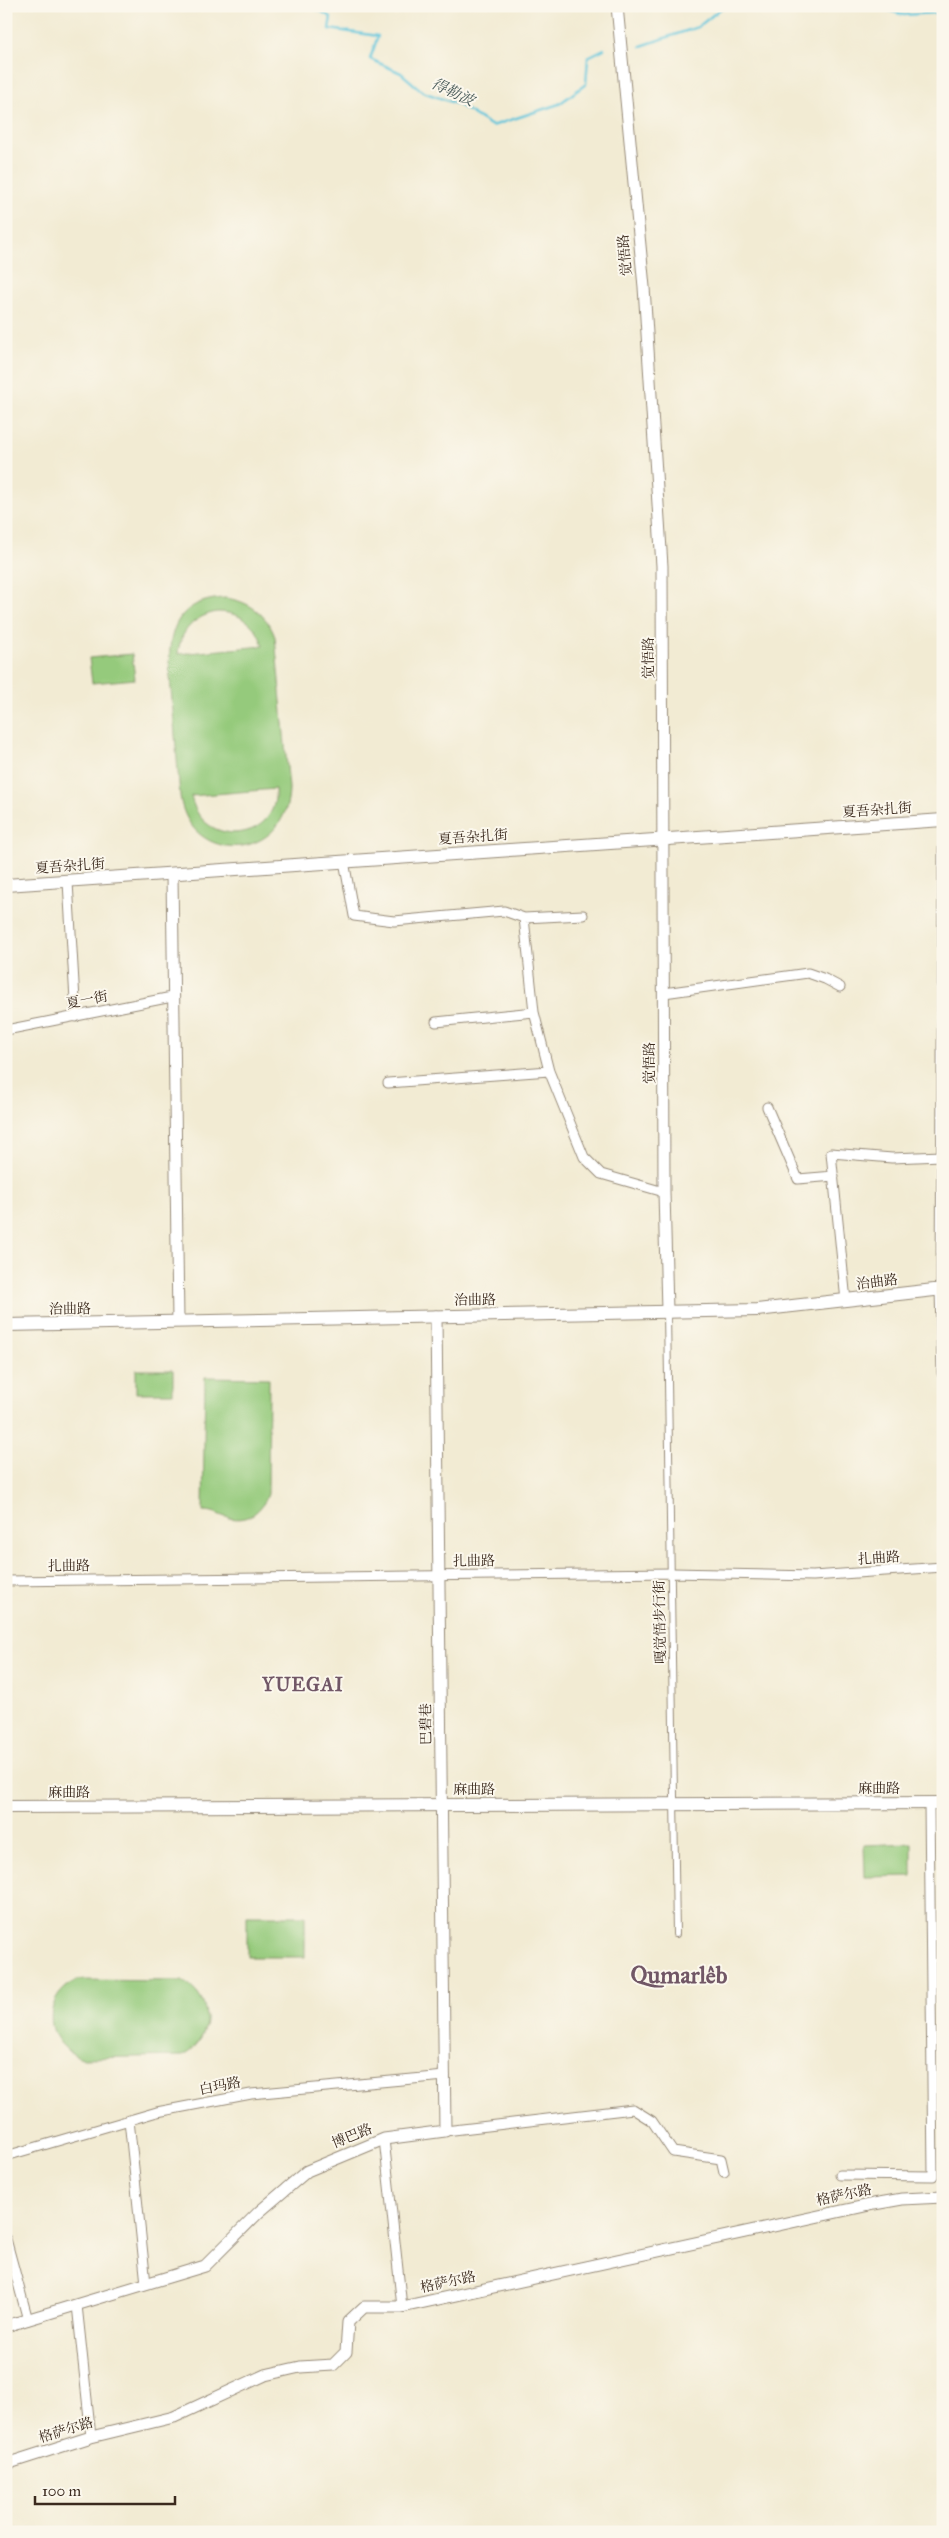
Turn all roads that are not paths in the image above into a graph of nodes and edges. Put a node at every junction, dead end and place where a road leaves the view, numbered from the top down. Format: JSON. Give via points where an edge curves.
{"nodes":[{"id":1,"x":617,"y":6,"type":"edge"},
{"id":2,"x":943,"y":820,"type":"edge"},
{"id":3,"x":664,"y":839,"type":"junction"},
{"id":4,"x":943,"y":848,"type":"edge"},
{"id":5,"x":344,"y":861,"type":"junction"},
{"id":6,"x":172,"y":875,"type":"junction"},
{"id":7,"x":68,"y":882,"type":"junction"},
{"id":8,"x":6,"y":886,"type":"edge"},
{"id":9,"x":583,"y":915,"type":"dead end"},
{"id":10,"x":524,"y":918,"type":"junction"},
{"id":11,"x":942,"y":983,"type":"edge"},
{"id":12,"x":840,"y":987,"type":"dead end"},
{"id":13,"x":664,"y":993,"type":"junction"},
{"id":14,"x":172,"y":997,"type":"junction"},
{"id":15,"x":534,"y":1012,"type":"junction"},
{"id":16,"x":76,"y":1017,"type":"junction"},
{"id":17,"x":436,"y":1022,"type":"dead end"},
{"id":18,"x":6,"y":1030,"type":"edge"},
{"id":19,"x":549,"y":1072,"type":"junction"},
{"id":20,"x":388,"y":1083,"type":"dead end"},
{"id":21,"x":767,"y":1107,"type":"dead end"},
{"id":22,"x":942,"y":1156,"type":"edge"},
{"id":23,"x":834,"y":1176,"type":"junction"},
{"id":24,"x":664,"y":1192,"type":"junction"},
{"id":25,"x":942,"y":1289,"type":"edge"},
{"id":26,"x":846,"y":1301,"type":"junction"},
{"id":27,"x":667,"y":1311,"type":"junction"},
{"id":28,"x":436,"y":1316,"type":"junction"},
{"id":29,"x":178,"y":1321,"type":"junction"},
{"id":30,"x":6,"y":1325,"type":"edge"},
{"id":31,"x":943,"y":1373,"type":"edge"},
{"id":32,"x":943,"y":1568,"type":"edge"},
{"id":33,"x":672,"y":1573,"type":"junction"},
{"id":34,"x":438,"y":1576,"type":"junction"},
{"id":35,"x":6,"y":1581,"type":"edge"},
{"id":36,"x":676,"y":1803,"type":"junction"},
{"id":37,"x":929,"y":1803,"type":"junction"},
{"id":38,"x":943,"y":1803,"type":"edge"},
{"id":39,"x":442,"y":1804,"type":"junction"},
{"id":40,"x":6,"y":1807,"type":"edge"},
{"id":41,"x":676,"y":1934,"type":"dead end"},
{"id":42,"x":445,"y":2076,"type":"junction"},
{"id":43,"x":128,"y":2120,"type":"junction"},
{"id":44,"x":445,"y":2132,"type":"junction"},
{"id":45,"x":384,"y":2139,"type":"junction"},
{"id":46,"x":6,"y":2156,"type":"edge"},
{"id":47,"x":724,"y":2172,"type":"dead end"},
{"id":48,"x":840,"y":2175,"type":"dead end"},
{"id":49,"x":943,"y":2197,"type":"edge"},
{"id":50,"x":6,"y":2239,"type":"edge"},
{"id":51,"x":146,"y":2284,"type":"junction"},
{"id":52,"x":77,"y":2305,"type":"junction"},
{"id":53,"x":402,"y":2307,"type":"junction"},
{"id":54,"x":28,"y":2320,"type":"junction"},
{"id":55,"x":6,"y":2326,"type":"edge"},
{"id":56,"x":91,"y":2437,"type":"junction"},
{"id":57,"x":6,"y":2464,"type":"edge"}],
"edges":[{"from":1,"to":3,"type":"street","name":"觉悟路","via":[[644,287],[662,566]]},
{"from":2,"to":3,"type":"main road","name":"夏吾杂扎街"},
{"from":3,"to":5,"type":"main road","name":"夏吾杂扎街"},
{"from":3,"to":13,"type":"street","name":"觉悟路"},
{"from":4,"to":11,"type":"street"},
{"from":5,"to":6,"type":"main road","name":"夏吾杂扎街"},
{"from":5,"to":10,"type":"street","via":[[354,916],[394,921],[504,911]]},
{"from":6,"to":7,"type":"main road","name":"夏吾杂扎街"},
{"from":6,"to":14,"type":"street"},
{"from":7,"to":8,"type":"main road","name":"夏吾杂扎街"},
{"from":7,"to":16,"type":"street"},
{"from":9,"to":10,"type":"street"},
{"from":10,"to":15,"type":"street"},
{"from":11,"to":22,"type":"street"},
{"from":12,"to":13,"type":"street","via":[[808,973]]},
{"from":13,"to":24,"type":"street","name":"觉悟路"},
{"from":14,"to":16,"type":"street","name":"夏一街"},
{"from":14,"to":29,"type":"street"},
{"from":15,"to":17,"type":"street"},
{"from":15,"to":19,"type":"street"},
{"from":16,"to":18,"type":"street","name":"夏一街"},
{"from":19,"to":20,"type":"street"},
{"from":19,"to":24,"type":"street","via":[[584,1156],[601,1174]]},
{"from":21,"to":23,"type":"street","via":[[798,1179]]},
{"from":22,"to":23,"type":"street","via":[[892,1158],[831,1154]]},
{"from":22,"to":25,"type":"street"},
{"from":23,"to":26,"type":"street"},
{"from":24,"to":27,"type":"street","name":"觉悟路"},
{"from":25,"to":26,"type":"main road","name":"治曲路"},
{"from":25,"to":31,"type":"street"},
{"from":26,"to":27,"type":"main road","name":"治曲路","via":[[757,1310]]},
{"from":27,"to":28,"type":"main road","name":"治曲路"},
{"from":27,"to":33,"type":"street","name":"嘎觉悟步行街"},
{"from":28,"to":29,"type":"main road","name":"治曲路"},
{"from":28,"to":34,"type":"street","name":"巴碧巷"},
{"from":29,"to":30,"type":"main road","name":"治曲路"},
{"from":32,"to":33,"type":"street","name":"扎曲路","via":[[813,1576]]},
{"from":33,"to":34,"type":"street","name":"扎曲路"},
{"from":33,"to":36,"type":"street","name":"嘎觉悟步行街"},
{"from":34,"to":35,"type":"street","name":"扎曲路"},
{"from":34,"to":39,"type":"street","name":"巴碧巷"},
{"from":36,"to":37,"type":"main road","name":"麻曲路"},
{"from":36,"to":39,"type":"main road","name":"麻曲路"},
{"from":36,"to":41,"type":"street","name":"嘎觉悟步行街"},
{"from":37,"to":38,"type":"main road","name":"麻曲路"},
{"from":37,"to":48,"type":"street","via":[[933,2176]]},
{"from":39,"to":40,"type":"main road","name":"麻曲路"},
{"from":39,"to":42,"type":"street","name":"巴碧巷"},
{"from":42,"to":43,"type":"street","name":"白玛路","via":[[250,2094]]},
{"from":42,"to":44,"type":"street","name":"巴碧巷"},
{"from":43,"to":46,"type":"street","name":"白玛路"},
{"from":43,"to":51,"type":"street"},
{"from":44,"to":45,"type":"street","name":"博巴路"},
{"from":44,"to":47,"type":"street","name":"博巴路","via":[[633,2109],[652,2121],[673,2152],[721,2159]]},
{"from":45,"to":51,"type":"street","name":"博巴路","via":[[307,2171],[259,2212],[205,2266]]},
{"from":45,"to":53,"type":"street"},
{"from":49,"to":53,"type":"street","name":"格萨尔路","via":[[874,2204]]},
{"from":50,"to":54,"type":"street"},
{"from":51,"to":52,"type":"street","name":"博巴路"},
{"from":52,"to":54,"type":"street","name":"博巴路"},
{"from":52,"to":56,"type":"street"},
{"from":53,"to":56,"type":"street","name":"格萨尔路","via":[[364,2307],[348,2322],[346,2352],[333,2365],[265,2374],[174,2417]]},
{"from":54,"to":55,"type":"street","name":"博巴路"},
{"from":56,"to":57,"type":"street","name":"格萨尔路"}]}
